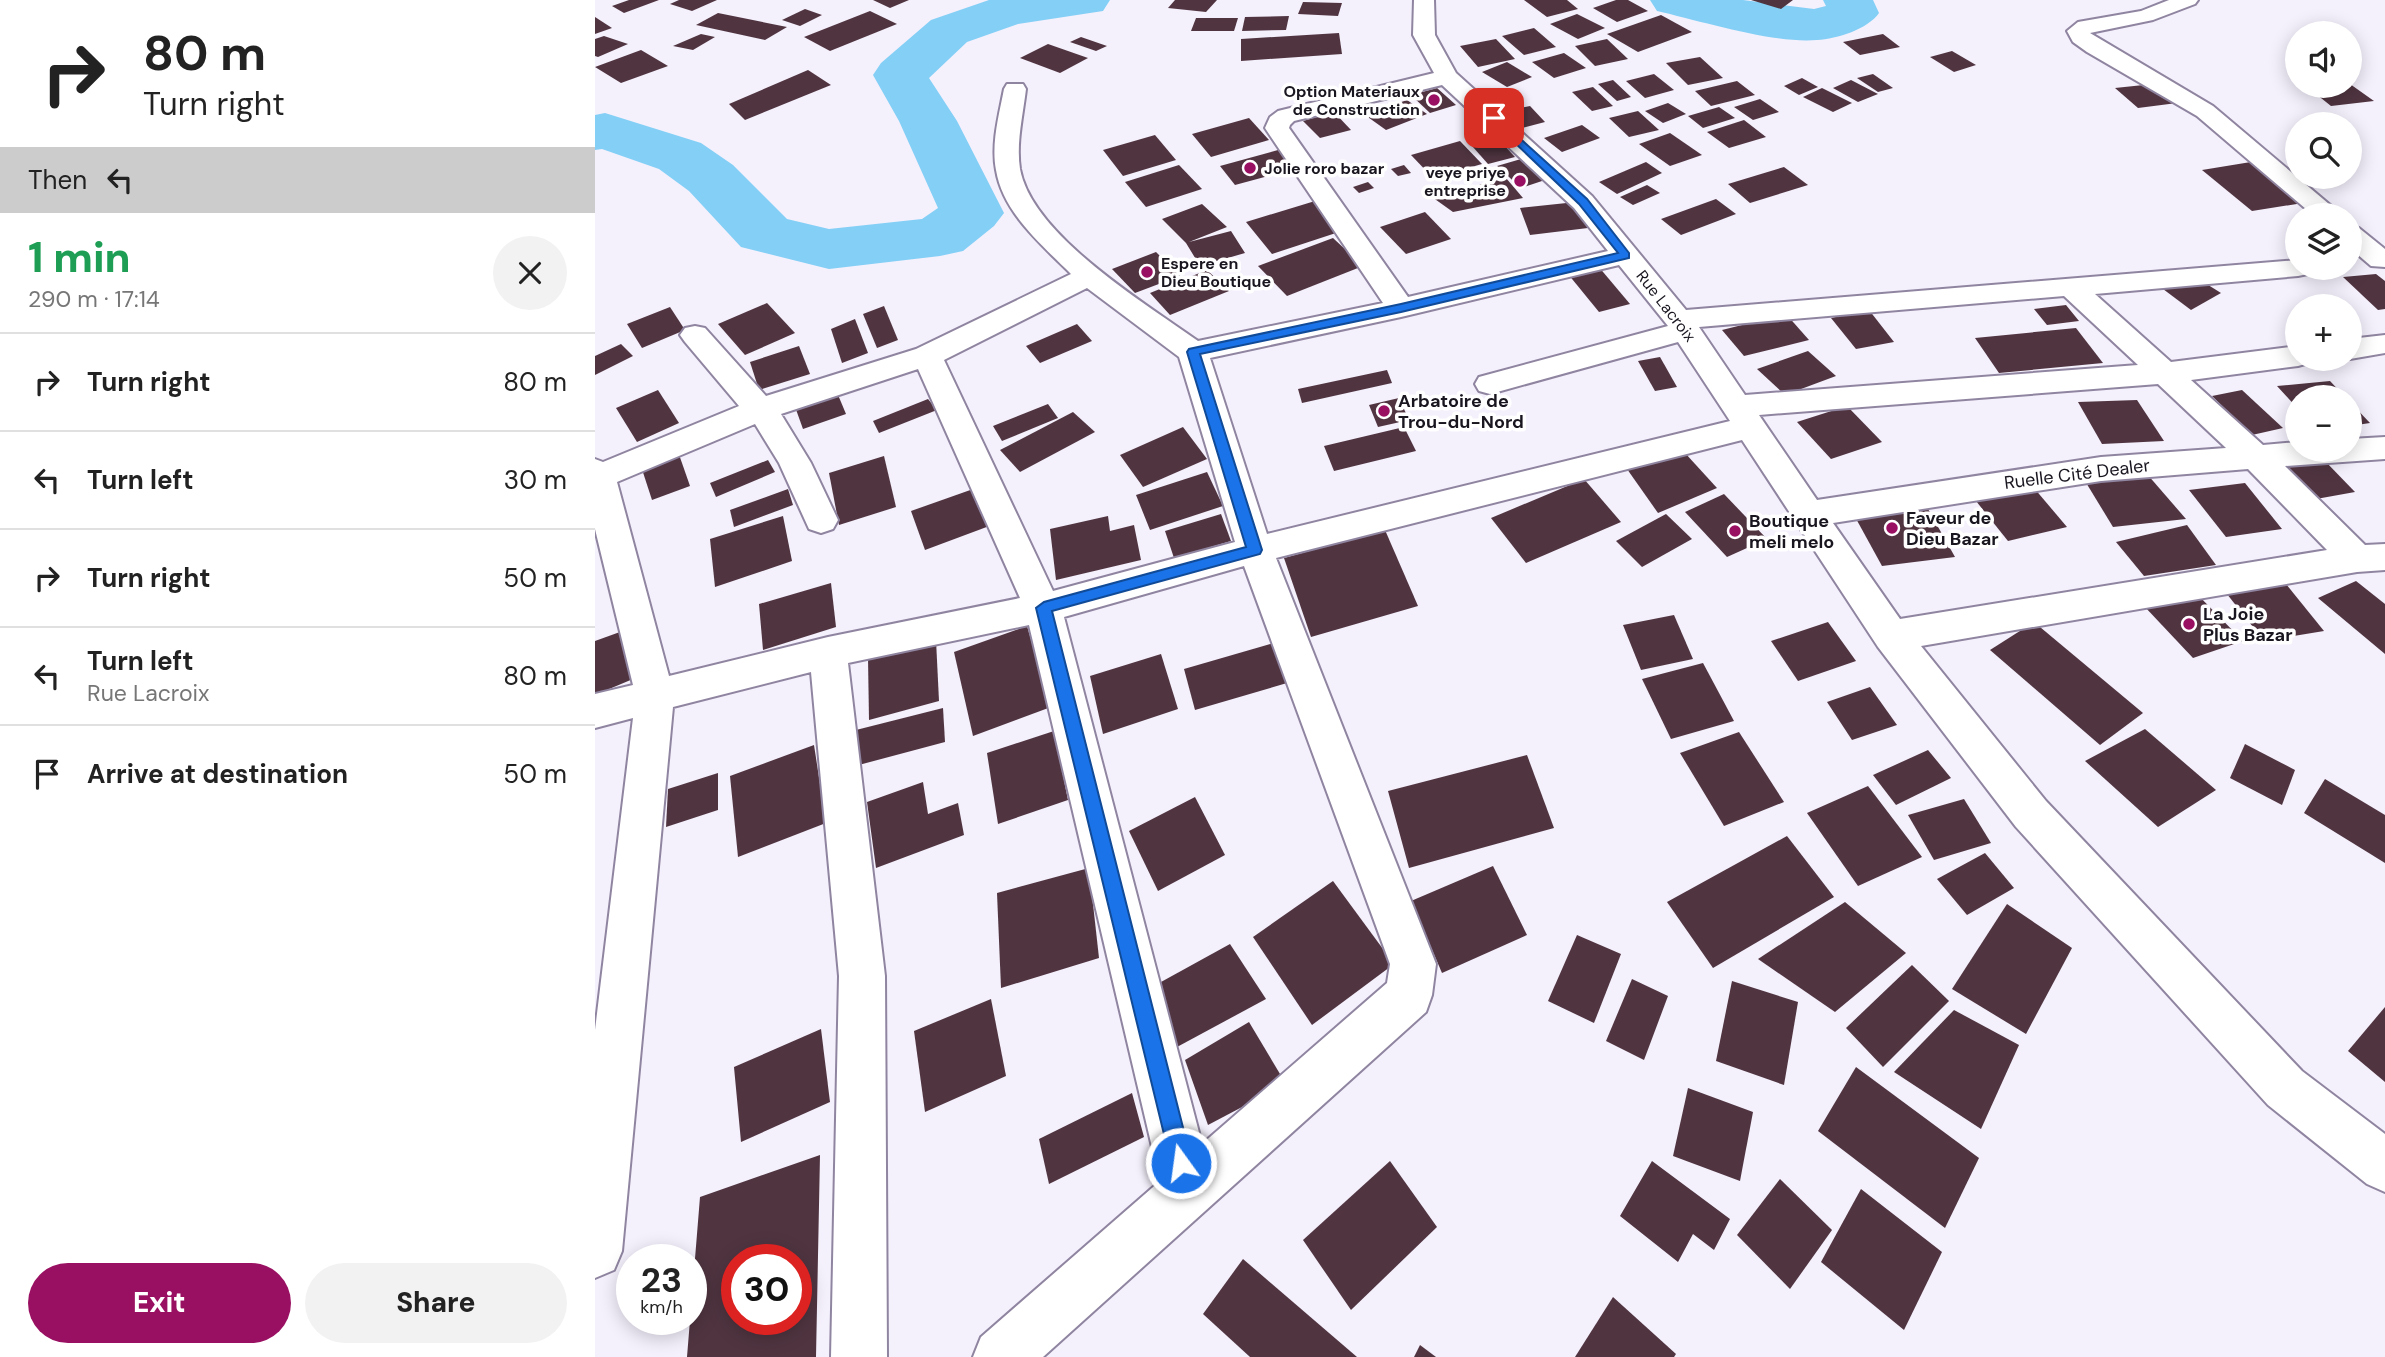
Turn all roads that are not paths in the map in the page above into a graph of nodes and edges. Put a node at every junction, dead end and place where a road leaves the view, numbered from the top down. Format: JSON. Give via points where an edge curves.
{"nodes":[{"id":1,"x":1424,"y":0,"type":"edge"},
{"id":2,"x":2188,"y":0,"type":"edge"},
{"id":3,"x":1447,"y":77,"type":"junction"},
{"id":4,"x":1015,"y":89,"type":"dead end"},
{"id":5,"x":2315,"y":203,"type":"edge"},
{"id":6,"x":2362,"y":243,"type":"edge"},
{"id":7,"x":1625,"y":255,"type":"junction"},
{"id":8,"x":2383,"y":260,"type":"edge"},
{"id":9,"x":2362,"y":262,"type":"edge"},
{"id":10,"x":2285,"y":269,"type":"edge"},
{"id":11,"x":1089,"y":276,"type":"junction"},
{"id":12,"x":2072,"y":289,"type":"junction"},
{"id":13,"x":1401,"y":308,"type":"junction"},
{"id":14,"x":1682,"y":325,"type":"junction"},
{"id":15,"x":695,"y":335,"type":"dead end"},
{"id":16,"x":2385,"y":344,"type":"edge"},
{"id":17,"x":2362,"y":347,"type":"edge"},
{"id":18,"x":1193,"y":352,"type":"junction"},
{"id":19,"x":927,"y":356,"type":"junction"},
{"id":20,"x":2285,"y":358,"type":"edge"},
{"id":21,"x":2166,"y":373,"type":"junction"},
{"id":22,"x":1490,"y":384,"type":"dead end"},
{"id":23,"x":761,"y":409,"type":"junction"},
{"id":24,"x":1744,"y":416,"type":"junction"},
{"id":25,"x":2385,"y":447,"type":"edge"},
{"id":26,"x":2362,"y":449,"type":"edge"},
{"id":27,"x":2285,"y":454,"type":"edge"},
{"id":28,"x":2255,"y":456,"type":"junction"},
{"id":29,"x":596,"y":475,"type":"edge"},
{"id":30,"x":1807,"y":514,"type":"junction"},
{"id":31,"x":821,"y":520,"type":"dead end"},
{"id":32,"x":1255,"y":550,"type":"junction"},
{"id":33,"x":2371,"y":558,"type":"edge"},
{"id":34,"x":1044,"y":608,"type":"junction"},
{"id":35,"x":1891,"y":636,"type":"junction"},
{"id":36,"x":828,"y":652,"type":"junction"},
{"id":37,"x":655,"y":696,"type":"junction"},
{"id":38,"x":595,"y":711,"type":"edge"},
{"id":39,"x":2385,"y":1166,"type":"edge"},
{"id":40,"x":1188,"y":1189,"type":"junction"},
{"id":41,"x":595,"y":1251,"type":"edge"},
{"id":42,"x":859,"y":1357,"type":"edge"},
{"id":43,"x":1001,"y":1357,"type":"edge"}],
"edges":[{"from":1,"to":3,"type":"street","name":"Rue Lacroix","via":[[1425,35]]},
{"from":2,"to":5,"type":"street","via":[[2146,16],[2078,31],[2095,47],[2205,111]]},
{"from":3,"to":7,"type":"street","name":"Rue Lacroix","via":[[1583,202]]},
{"from":3,"to":13,"type":"street","via":[[1277,122]]},
{"from":4,"to":11,"type":"street","via":[[1006,151],[1011,185],[1022,208]]},
{"from":6,"to":8,"type":"street"},
{"from":7,"to":13,"type":"street"},
{"from":7,"to":14,"type":"street","name":"Rue Lacroix"},
{"from":8,"to":9,"type":"street"},
{"from":10,"to":12,"type":"street"},
{"from":11,"to":18,"type":"street"},
{"from":11,"to":19,"type":"street"},
{"from":12,"to":14,"type":"street"},
{"from":12,"to":21,"type":"street"},
{"from":13,"to":18,"type":"street"},
{"from":14,"to":22,"type":"street"},
{"from":14,"to":24,"type":"street","name":"Rue Lacroix"},
{"from":15,"to":23,"type":"street"},
{"from":16,"to":17,"type":"street"},
{"from":18,"to":32,"type":"street"},
{"from":19,"to":23,"type":"street"},
{"from":19,"to":34,"type":"street"},
{"from":20,"to":21,"type":"street"},
{"from":21,"to":24,"type":"street"},
{"from":21,"to":28,"type":"street"},
{"from":23,"to":29,"type":"street"},
{"from":23,"to":31,"type":"street","via":[[795,463]]},
{"from":24,"to":30,"type":"street","name":"Rue Lacroix"},
{"from":24,"to":32,"type":"street"},
{"from":25,"to":26,"type":"street","name":"Ruelle Cité Dealer"},
{"from":27,"to":28,"type":"street","name":"Ruelle Cité Dealer"},
{"from":28,"to":30,"type":"street","name":"Ruelle Cité Dealer","via":[[2101,469]]},
{"from":28,"to":33,"type":"street"},
{"from":29,"to":37,"type":"street"},
{"from":30,"to":35,"type":"street","name":"Rue Lacroix"},
{"from":32,"to":34,"type":"street"},
{"from":32,"to":40,"type":"street","via":[[1413,964],[1409,995]]},
{"from":33,"to":35,"type":"street"},
{"from":34,"to":36,"type":"street"},
{"from":34,"to":40,"type":"street"},
{"from":35,"to":39,"type":"street","name":"Rue Lacroix","via":[[2031,814],[2285,1088]]},
{"from":36,"to":37,"type":"street"},
{"from":36,"to":42,"type":"street","via":[[862,976]]},
{"from":37,"to":38,"type":"street"},
{"from":37,"to":41,"type":"street"},
{"from":40,"to":43,"type":"street"}]}
